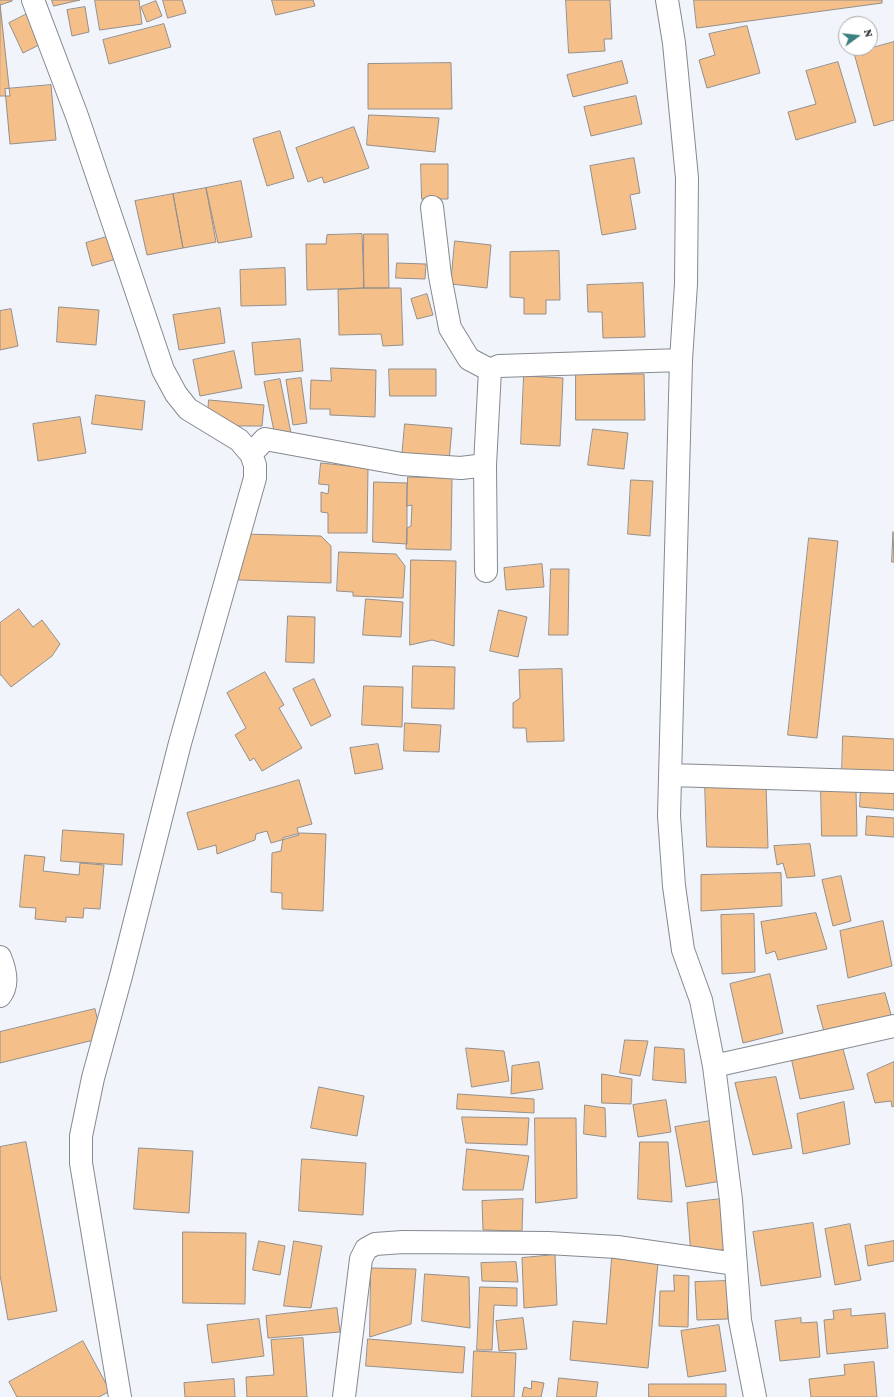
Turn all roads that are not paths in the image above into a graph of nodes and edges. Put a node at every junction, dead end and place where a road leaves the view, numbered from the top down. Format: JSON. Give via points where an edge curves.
{"nodes":[{"id":1,"x":33,"y":0,"type":"edge"},
{"id":2,"x":667,"y":0,"type":"edge"},
{"id":3,"x":432,"y":207,"type":"dead end"},
{"id":4,"x":681,"y":360,"type":"junction"},
{"id":5,"x":490,"y":370,"type":"junction"},
{"id":6,"x":251,"y":454,"type":"junction"},
{"id":7,"x":485,"y":465,"type":"junction"},
{"id":8,"x":486,"y":571,"type":"dead end"},
{"id":9,"x":670,"y":775,"type":"junction"},
{"id":10,"x":894,"y":782,"type":"edge"},
{"id":11,"x":0,"y":957,"type":"edge"},
{"id":12,"x":0,"y":996,"type":"edge"},
{"id":13,"x":894,"y":1026,"type":"edge"},
{"id":14,"x":714,"y":1066,"type":"junction"},
{"id":15,"x":736,"y":1264,"type":"junction"},
{"id":16,"x":120,"y":1397,"type":"edge"},
{"id":17,"x":344,"y":1397,"type":"edge"},
{"id":18,"x":755,"y":1397,"type":"edge"}],
"edges":[{"from":1,"to":6,"type":"street","via":[[77,116],[163,370],[176,394],[188,409],[239,440]]},
{"from":2,"to":4,"type":"street","via":[[674,43],[687,178],[686,284]]},
{"from":3,"to":5,"type":"street","via":[[440,276],[450,328],[469,359]]},
{"from":4,"to":5,"type":"street","via":[[499,366]]},
{"from":4,"to":9,"type":"street"},
{"from":5,"to":7,"type":"street"},
{"from":6,"to":7,"type":"street","via":[[265,439],[402,464],[461,468]]},
{"from":6,"to":16,"type":"street","via":[[255,465],[255,478],[180,743],[122,976],[93,1078],[81,1136],[81,1163]]},
{"from":7,"to":8,"type":"street"},
{"from":9,"to":10,"type":"street"},
{"from":9,"to":14,"type":"street","via":[[669,816],[674,886],[683,950],[701,1000]]},
{"from":11,"to":12,"type":"street","via":[[5,970],[5,982]]},
{"from":13,"to":14,"type":"street"},
{"from":14,"to":15,"type":"street","via":[[731,1200]]},
{"from":15,"to":17,"type":"street","via":[[617,1247],[403,1242],[375,1244],[366,1249],[360,1259]]},
{"from":15,"to":18,"type":"street","via":[[740,1320]]}]}
